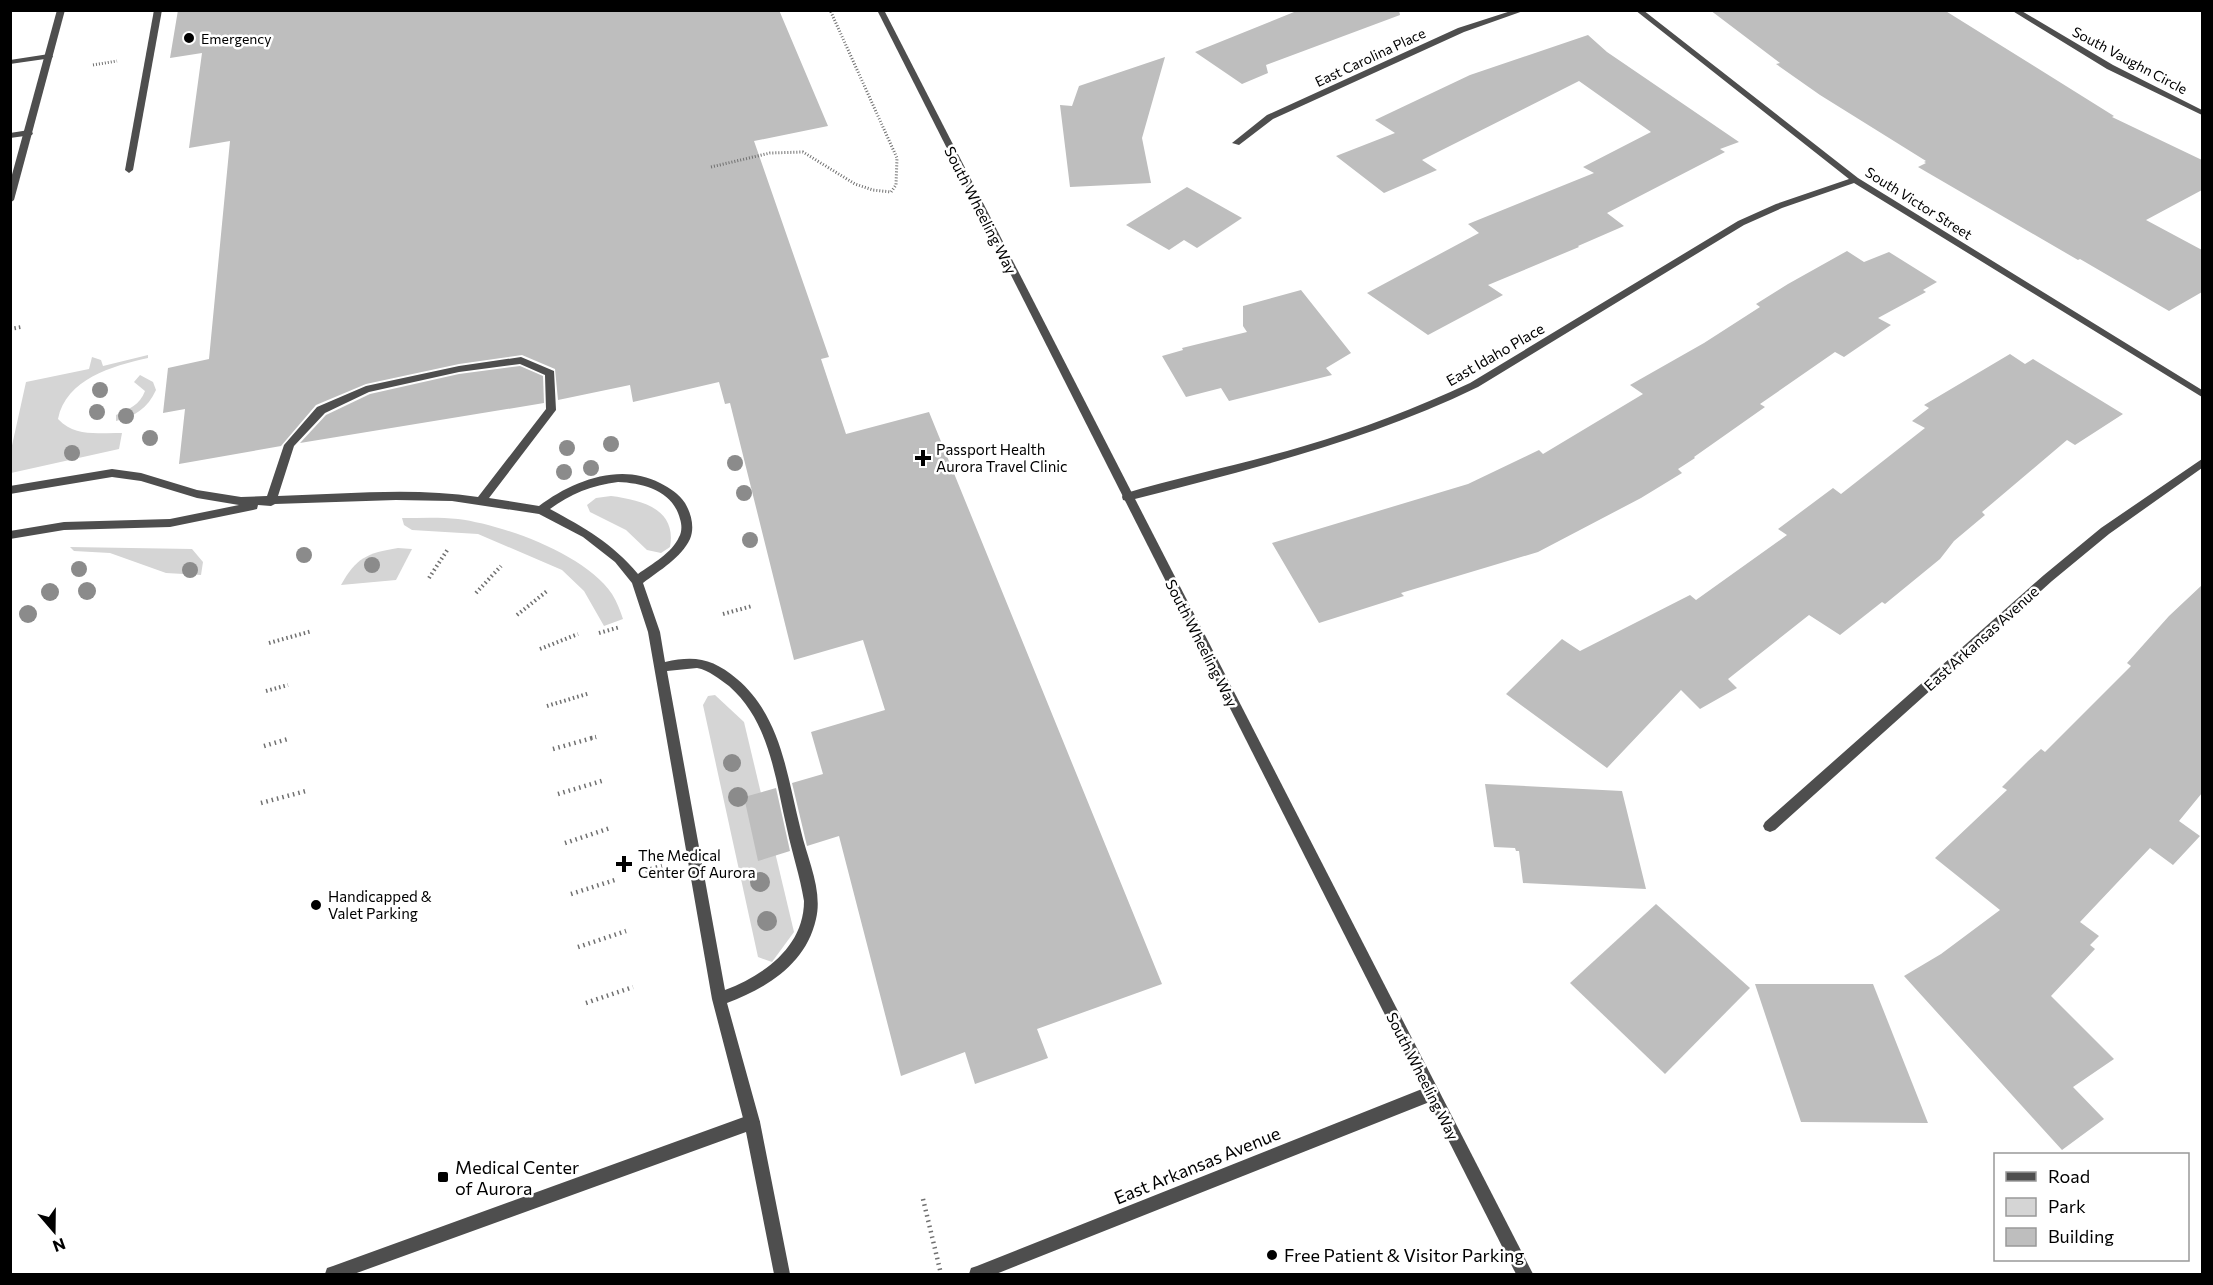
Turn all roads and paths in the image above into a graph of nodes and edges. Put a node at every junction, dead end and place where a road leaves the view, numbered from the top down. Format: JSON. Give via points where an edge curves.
{"nodes":[{"id":1,"x":61,"y":10,"type":"edge"},
{"id":2,"x":158,"y":10,"type":"edge"},
{"id":3,"x":830,"y":10,"type":"edge"},
{"id":4,"x":880,"y":10,"type":"edge"},
{"id":5,"x":1523,"y":10,"type":"edge"},
{"id":6,"x":1638,"y":10,"type":"edge"},
{"id":7,"x":2014,"y":10,"type":"edge"},
{"id":8,"x":49,"y":56,"type":"junction"},
{"id":9,"x":121,"y":60,"type":"dead end"},
{"id":10,"x":10,"y":62,"type":"edge"},
{"id":11,"x":93,"y":65,"type":"dead end"},
{"id":12,"x":2202,"y":113,"type":"edge"},
{"id":13,"x":28,"y":133,"type":"junction"},
{"id":14,"x":10,"y":136,"type":"edge"},
{"id":15,"x":1236,"y":143,"type":"dead end"},
{"id":16,"x":711,"y":167,"type":"dead end"},
{"id":17,"x":129,"y":170,"type":"dead end"},
{"id":18,"x":1854,"y":180,"type":"junction"},
{"id":19,"x":10,"y":200,"type":"edge"},
{"id":20,"x":21,"y":327,"type":"dead end"},
{"id":21,"x":10,"y":329,"type":"edge"},
{"id":22,"x":2202,"y":394,"type":"edge"},
{"id":23,"x":2202,"y":463,"type":"edge"},
{"id":24,"x":10,"y":490,"type":"edge"},
{"id":25,"x":1128,"y":497,"type":"junction"},
{"id":26,"x":482,"y":500,"type":"junction"},
{"id":27,"x":271,"y":502,"type":"junction"},
{"id":28,"x":541,"y":510,"type":"junction"},
{"id":29,"x":10,"y":535,"type":"edge"},
{"id":30,"x":448,"y":549,"type":"dead end"},
{"id":31,"x":501,"y":566,"type":"dead end"},
{"id":32,"x":429,"y":578,"type":"dead end"},
{"id":33,"x":637,"y":581,"type":"junction"},
{"id":34,"x":548,"y":591,"type":"dead end"},
{"id":35,"x":476,"y":592,"type":"dead end"},
{"id":36,"x":752,"y":606,"type":"dead end"},
{"id":37,"x":723,"y":614,"type":"dead end"},
{"id":38,"x":517,"y":615,"type":"dead end"},
{"id":39,"x":623,"y":626,"type":"dead end"},
{"id":40,"x":312,"y":632,"type":"dead end"},
{"id":41,"x":600,"y":633,"type":"dead end"},
{"id":42,"x":578,"y":634,"type":"dead end"},
{"id":43,"x":269,"y":643,"type":"dead end"},
{"id":44,"x":540,"y":649,"type":"dead end"},
{"id":45,"x":661,"y":668,"type":"junction"},
{"id":46,"x":288,"y":685,"type":"dead end"},
{"id":47,"x":266,"y":691,"type":"dead end"},
{"id":48,"x":590,"y":693,"type":"dead end"},
{"id":49,"x":547,"y":706,"type":"dead end"},
{"id":50,"x":596,"y":737,"type":"dead end"},
{"id":51,"x":288,"y":739,"type":"dead end"},
{"id":52,"x":264,"y":746,"type":"dead end"},
{"id":53,"x":553,"y":749,"type":"dead end"},
{"id":54,"x":605,"y":780,"type":"dead end"},
{"id":55,"x":306,"y":791,"type":"dead end"},
{"id":56,"x":558,"y":794,"type":"dead end"},
{"id":57,"x":261,"y":803,"type":"dead end"},
{"id":58,"x":1770,"y":826,"type":"dead end"},
{"id":59,"x":610,"y":828,"type":"dead end"},
{"id":60,"x":565,"y":843,"type":"dead end"},
{"id":61,"x":664,"y":865,"type":"dead end"},
{"id":62,"x":640,"y":872,"type":"dead end"},
{"id":63,"x":618,"y":879,"type":"dead end"},
{"id":64,"x":571,"y":894,"type":"dead end"},
{"id":65,"x":626,"y":931,"type":"dead end"},
{"id":66,"x":578,"y":947,"type":"dead end"},
{"id":67,"x":633,"y":987,"type":"dead end"},
{"id":68,"x":719,"y":999,"type":"junction"},
{"id":69,"x":586,"y":1003,"type":"dead end"},
{"id":70,"x":1432,"y":1093,"type":"junction"},
{"id":71,"x":752,"y":1122,"type":"junction"},
{"id":72,"x":923,"y":1199,"type":"dead end"},
{"id":73,"x":333,"y":1275,"type":"edge"},
{"id":74,"x":782,"y":1275,"type":"edge"},
{"id":75,"x":941,"y":1275,"type":"edge"},
{"id":76,"x":978,"y":1275,"type":"edge"},
{"id":77,"x":1525,"y":1275,"type":"edge"}],
"edges":[{"from":1,"to":8,"type":"street"},
{"from":2,"to":17,"type":"street"},
{"from":3,"to":16,"type":"path","via":[[897,158],[896,185],[891,192],[865,188],[800,151]]},
{"from":4,"to":25,"type":"street","name":"South Wheeling Way"},
{"from":5,"to":15,"type":"street","name":"East Carolina Place","via":[[1461,30],[1270,117]]},
{"from":6,"to":18,"type":"street","name":"South Victor Street"},
{"from":7,"to":12,"type":"street","name":"South Vaughn Circle","via":[[2110,67]]},
{"from":8,"to":10,"type":"street"},
{"from":8,"to":13,"type":"street"},
{"from":9,"to":11,"type":"path"},
{"from":13,"to":14,"type":"street"},
{"from":13,"to":19,"type":"street"},
{"from":18,"to":22,"type":"street","name":"South Victor Street"},
{"from":18,"to":25,"type":"street","name":"East Idaho Place","via":[[1779,206],[1742,224],[1433,406],[1349,436]]},
{"from":20,"to":21,"type":"path"},
{"from":23,"to":58,"type":"street","name":"East Arkansas Avenue","via":[[2138,506],[2056,571]]},
{"from":24,"to":27,"type":"street","via":[[112,473],[213,497]]},
{"from":25,"to":70,"type":"street","name":"South Wheeling Way"},
{"from":26,"to":27,"type":"street","via":[[396,496]]},
{"from":26,"to":27,"type":"street","via":[[551,410],[550,373],[521,360],[366,389],[321,410],[289,445]]},
{"from":26,"to":28,"type":"street"},
{"from":27,"to":29,"type":"street","via":[[170,523],[64,526]]},
{"from":28,"to":33,"type":"street","via":[[598,542]]},
{"from":28,"to":33,"type":"street","via":[[568,491],[619,478],[639,478],[673,495],[686,519],[685,537],[678,548]]},
{"from":30,"to":32,"type":"path"},
{"from":31,"to":35,"type":"path"},
{"from":33,"to":45,"type":"street","via":[[650,615]]},
{"from":34,"to":38,"type":"path"},
{"from":36,"to":37,"type":"path"},
{"from":39,"to":41,"type":"path"},
{"from":40,"to":43,"type":"path"},
{"from":42,"to":44,"type":"path"},
{"from":45,"to":68,"type":"street"},
{"from":45,"to":68,"type":"street","via":[[700,663],[736,684],[762,715],[776,753],[809,893],[810,920],[790,954],[760,983]]},
{"from":46,"to":47,"type":"path"},
{"from":48,"to":49,"type":"path"},
{"from":50,"to":53,"type":"path"},
{"from":51,"to":52,"type":"path"},
{"from":54,"to":56,"type":"path"},
{"from":55,"to":57,"type":"path"},
{"from":59,"to":60,"type":"path"},
{"from":61,"to":62,"type":"path"},
{"from":63,"to":64,"type":"path"},
{"from":65,"to":66,"type":"path"},
{"from":67,"to":69,"type":"path"},
{"from":68,"to":71,"type":"street"},
{"from":70,"to":76,"type":"street","name":"East Arkansas Avenue"},
{"from":70,"to":77,"type":"street","name":"South Wheeling Way"},
{"from":71,"to":73,"type":"street"},
{"from":71,"to":74,"type":"street"},
{"from":72,"to":75,"type":"path"}]}
